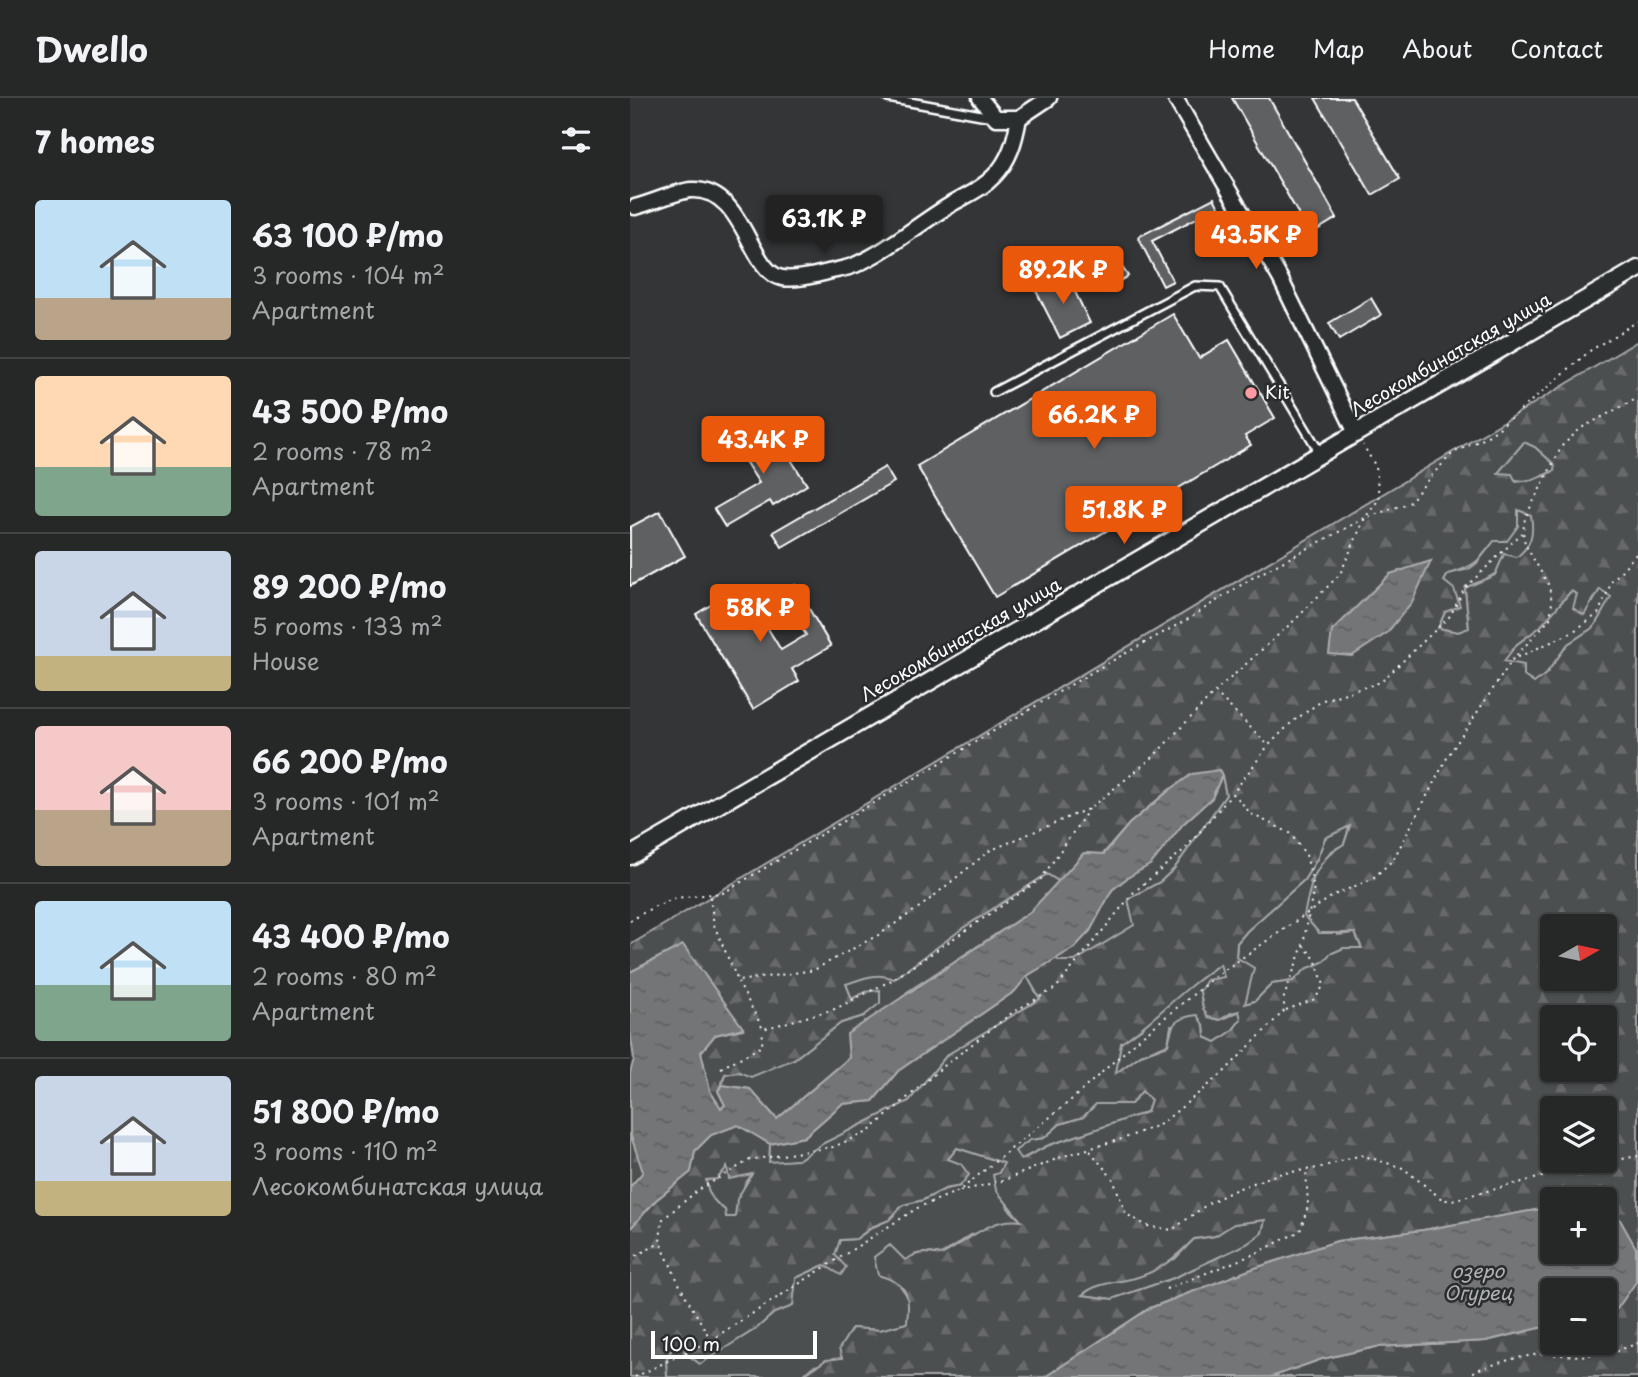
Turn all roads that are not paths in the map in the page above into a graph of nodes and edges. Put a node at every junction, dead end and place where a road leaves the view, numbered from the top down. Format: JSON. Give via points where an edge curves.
{"nodes":[{"id":1,"x":888,"y":98,"type":"edge"},
{"id":2,"x":980,"y":98,"type":"edge"},
{"id":3,"x":1049,"y":98,"type":"edge"},
{"id":4,"x":1175,"y":98,"type":"edge"},
{"id":5,"x":996,"y":118,"type":"junction"},
{"id":6,"x":1019,"y":118,"type":"junction"},
{"id":7,"x":635,"y":207,"type":"dead end"},
{"id":8,"x":1638,"y":268,"type":"edge"},
{"id":9,"x":994,"y":393,"type":"dead end"},
{"id":10,"x":1356,"y":433,"type":"junction"},
{"id":11,"x":1320,"y":453,"type":"junction"},
{"id":12,"x":630,"y":856,"type":"edge"}],
"edges":[{"from":1,"to":5,"type":"lane"},
{"from":2,"to":5,"type":"street"},
{"from":3,"to":6,"type":"street"},
{"from":4,"to":10,"type":"street","via":[[1280,278]]},
{"from":5,"to":6,"type":"street"},
{"from":6,"to":7,"type":"street","via":[[1014,147],[995,175],[974,193],[872,257],[806,278],[776,276],[719,197],[687,190]]},
{"from":8,"to":10,"type":"street","name":"Лесокомбинатская улица"},
{"from":9,"to":11,"type":"lane","via":[[1195,286],[1220,287]]},
{"from":10,"to":11,"type":"street","name":"Лесокомбинатская улица"},
{"from":11,"to":12,"type":"street","name":"Лесокомбинатская улица"}]}
